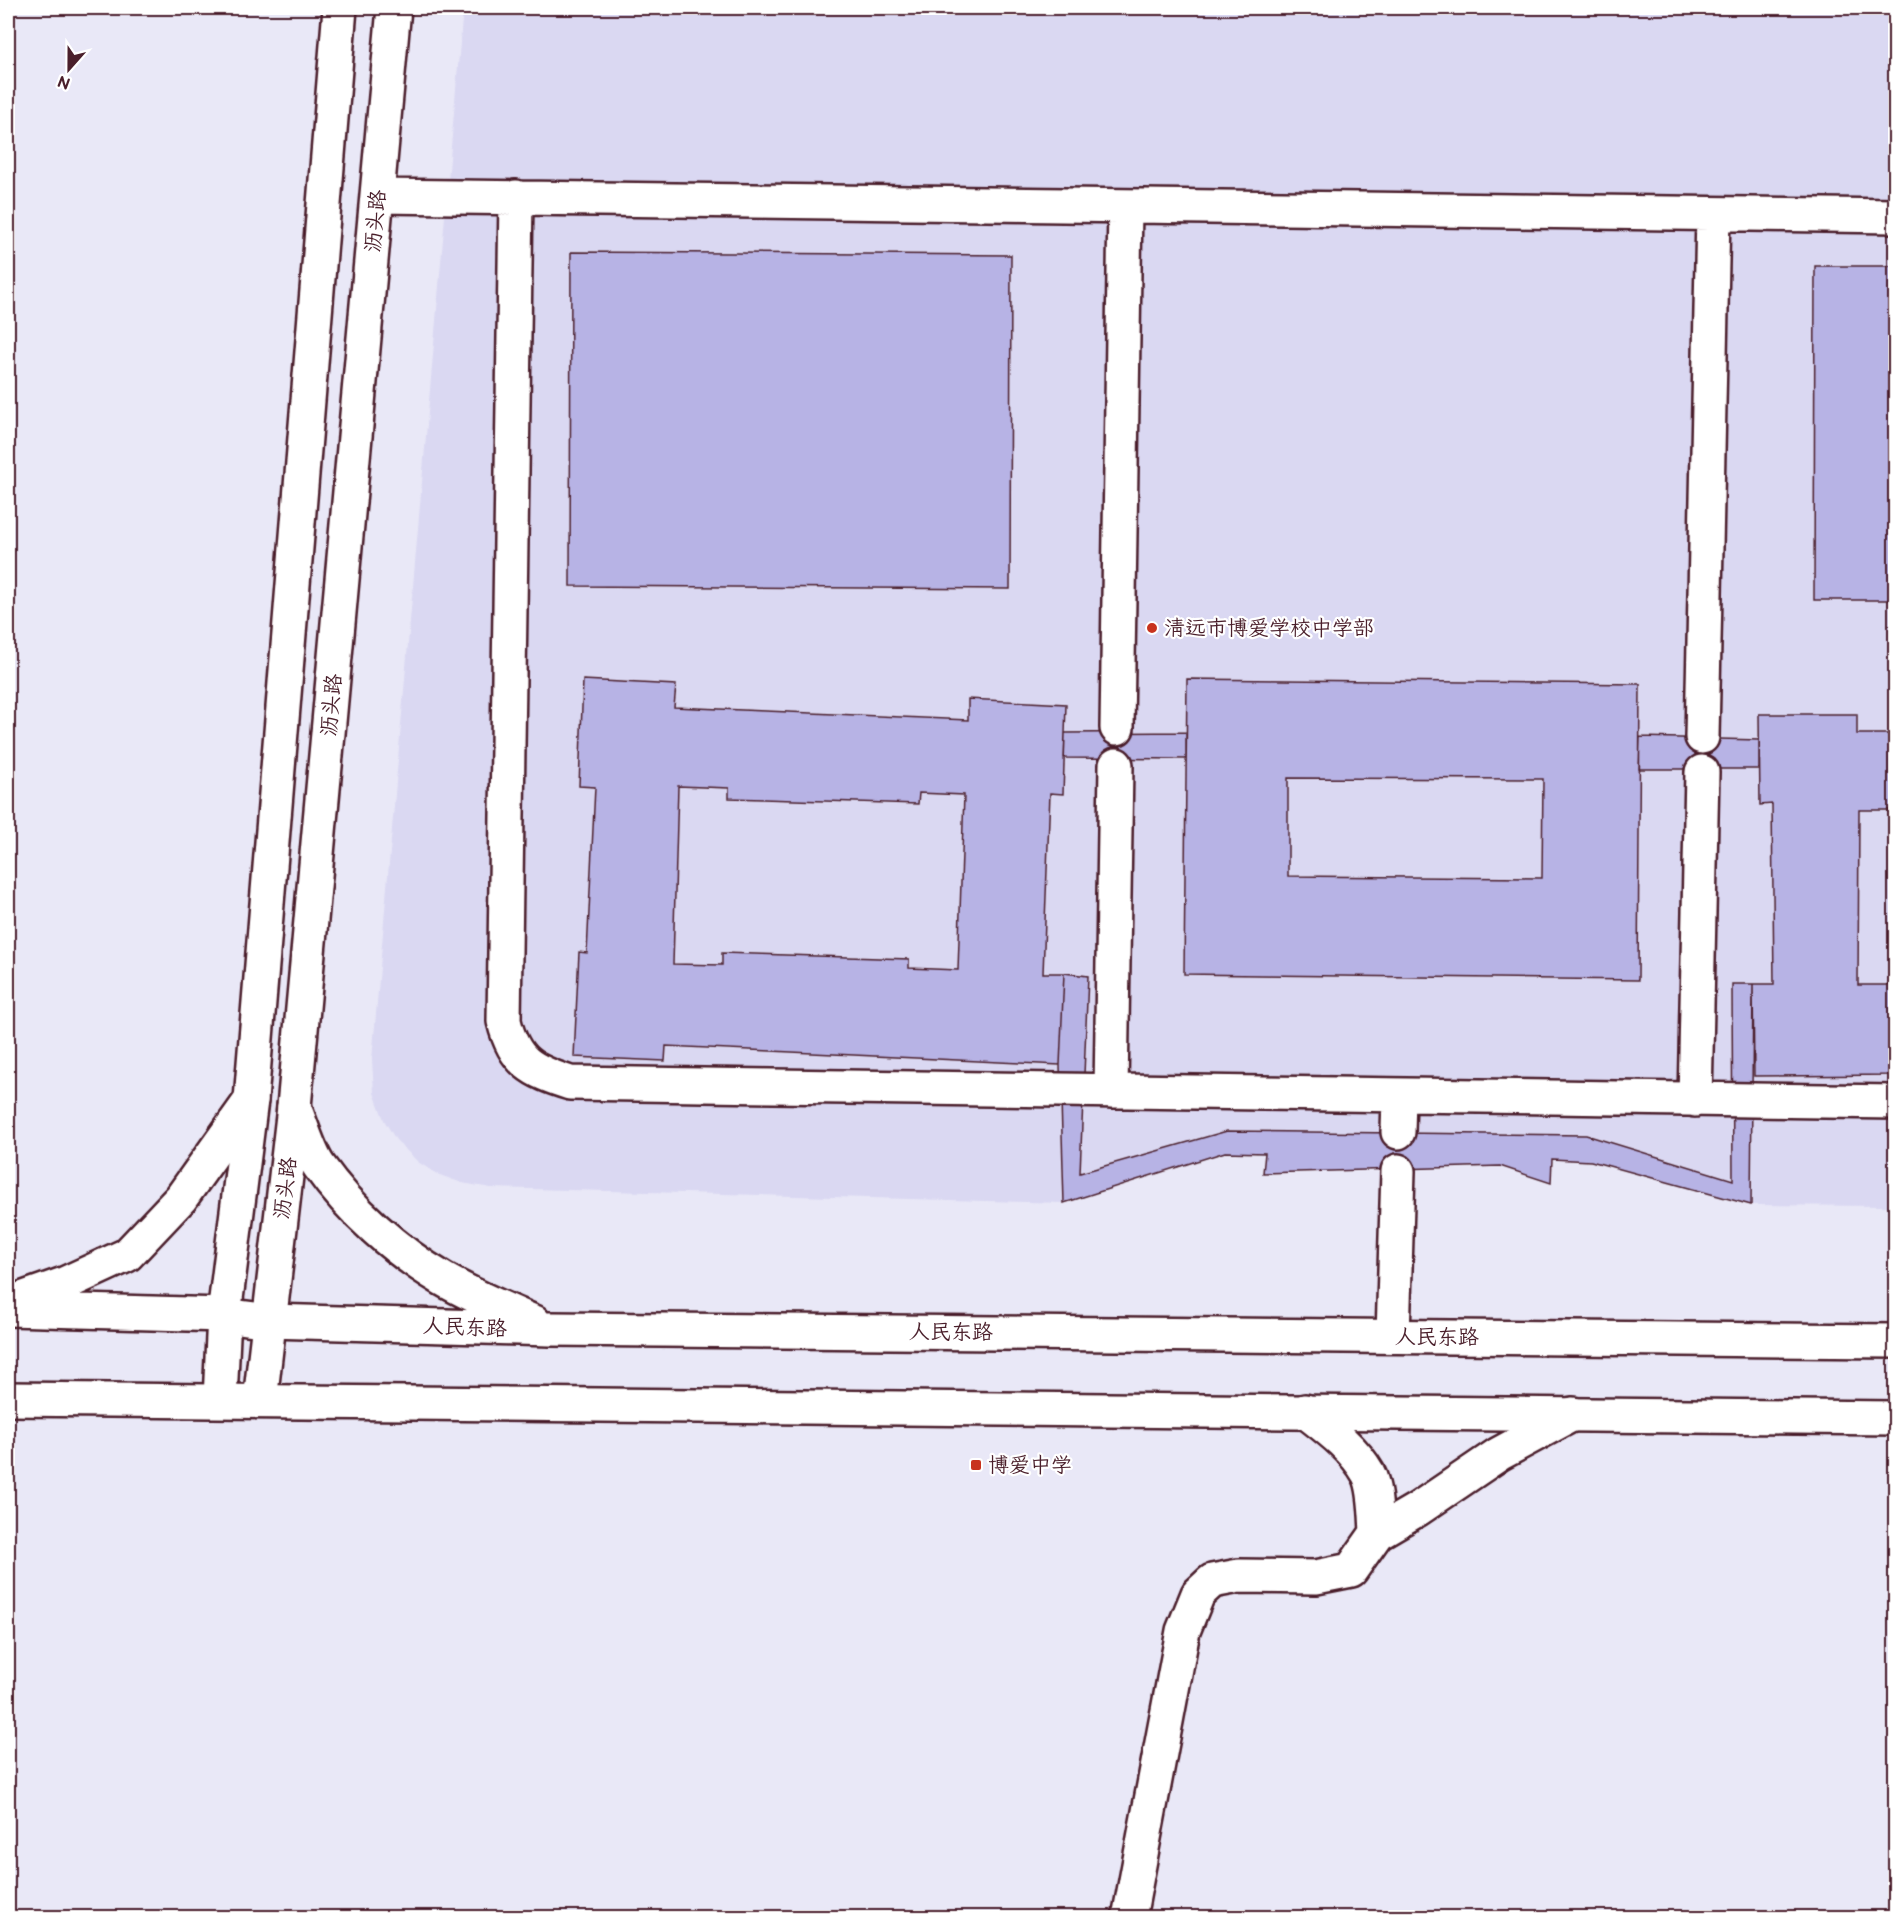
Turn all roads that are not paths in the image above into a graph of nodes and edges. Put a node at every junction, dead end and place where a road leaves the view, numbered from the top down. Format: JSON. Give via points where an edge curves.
{"nodes":[{"id":1,"x":340,"y":8,"type":"edge"},
{"id":2,"x":394,"y":8,"type":"edge"},
{"id":3,"x":377,"y":196,"type":"junction"},
{"id":4,"x":516,"y":197,"type":"junction"},
{"id":5,"x":1125,"y":206,"type":"junction"},
{"id":6,"x":1713,"y":214,"type":"junction"},
{"id":7,"x":1896,"y":216,"type":"edge"},
{"id":8,"x":1117,"y":728,"type":"dead end"},
{"id":9,"x":1702,"y":737,"type":"dead end"},
{"id":10,"x":1116,"y":765,"type":"dead end"},
{"id":11,"x":1702,"y":772,"type":"dead end"},
{"id":12,"x":1111,"y":1091,"type":"junction"},
{"id":13,"x":1399,"y":1096,"type":"junction"},
{"id":14,"x":251,"y":1100,"type":"junction"},
{"id":15,"x":1695,"y":1100,"type":"junction"},
{"id":16,"x":1896,"y":1102,"type":"edge"},
{"id":17,"x":294,"y":1107,"type":"junction"},
{"id":18,"x":1398,"y":1132,"type":"dead end"},
{"id":19,"x":1398,"y":1171,"type":"dead end"},
{"id":20,"x":8,"y":1303,"type":"edge"},
{"id":21,"x":8,"y":1309,"type":"edge"},
{"id":22,"x":224,"y":1315,"type":"junction"},
{"id":23,"x":269,"y":1321,"type":"junction"},
{"id":24,"x":550,"y":1329,"type":"junction"},
{"id":25,"x":1393,"y":1336,"type":"junction"},
{"id":26,"x":1896,"y":1341,"type":"edge"},
{"id":27,"x":8,"y":1399,"type":"edge"},
{"id":28,"x":220,"y":1400,"type":"junction"},
{"id":29,"x":260,"y":1401,"type":"junction"},
{"id":30,"x":1305,"y":1411,"type":"junction"},
{"id":31,"x":1573,"y":1414,"type":"junction"},
{"id":32,"x":1896,"y":1418,"type":"edge"},
{"id":33,"x":1377,"y":1533,"type":"junction"},
{"id":34,"x":1129,"y":1917,"type":"edge"}],
"edges":[{"from":1,"to":14,"type":"street"},
{"from":2,"to":3,"type":"street","name":"沥头路"},
{"from":3,"to":4,"type":"street"},
{"from":3,"to":17,"type":"street","name":"沥头路"},
{"from":4,"to":5,"type":"street"},
{"from":4,"to":12,"type":"street","via":[[504,1021],[516,1052],[531,1068],[570,1083]]},
{"from":5,"to":6,"type":"street"},
{"from":5,"to":8,"type":"street"},
{"from":6,"to":7,"type":"street"},
{"from":6,"to":9,"type":"street"},
{"from":10,"to":12,"type":"street"},
{"from":11,"to":15,"type":"street"},
{"from":12,"to":13,"type":"street"},
{"from":13,"to":15,"type":"street"},
{"from":13,"to":18,"type":"street"},
{"from":14,"to":20,"type":"street","via":[[181,1198],[127,1254],[64,1284]]},
{"from":14,"to":22,"type":"street"},
{"from":15,"to":16,"type":"street"},
{"from":17,"to":23,"type":"street","name":"沥头路"},
{"from":17,"to":24,"type":"street","via":[[318,1164],[364,1219],[443,1279]]},
{"from":19,"to":25,"type":"street"},
{"from":21,"to":22,"type":"street","name":"人民东路"},
{"from":22,"to":23,"type":"street","name":"人民东路"},
{"from":22,"to":28,"type":"street"},
{"from":23,"to":24,"type":"street","name":"人民东路"},
{"from":23,"to":29,"type":"street","name":"沥头路"},
{"from":24,"to":25,"type":"street","name":"人民东路"},
{"from":25,"to":26,"type":"street","name":"人民东路"},
{"from":27,"to":28,"type":"street"},
{"from":28,"to":29,"type":"street"},
{"from":29,"to":30,"type":"street"},
{"from":30,"to":31,"type":"street"},
{"from":30,"to":33,"type":"street","via":[[1342,1440],[1369,1474]]},
{"from":31,"to":32,"type":"street"},
{"from":31,"to":33,"type":"street","via":[[1499,1454]]},
{"from":33,"to":34,"type":"street","via":[[1351,1570],[1316,1576],[1239,1576],[1212,1581],[1198,1594],[1183,1631]]}]}
